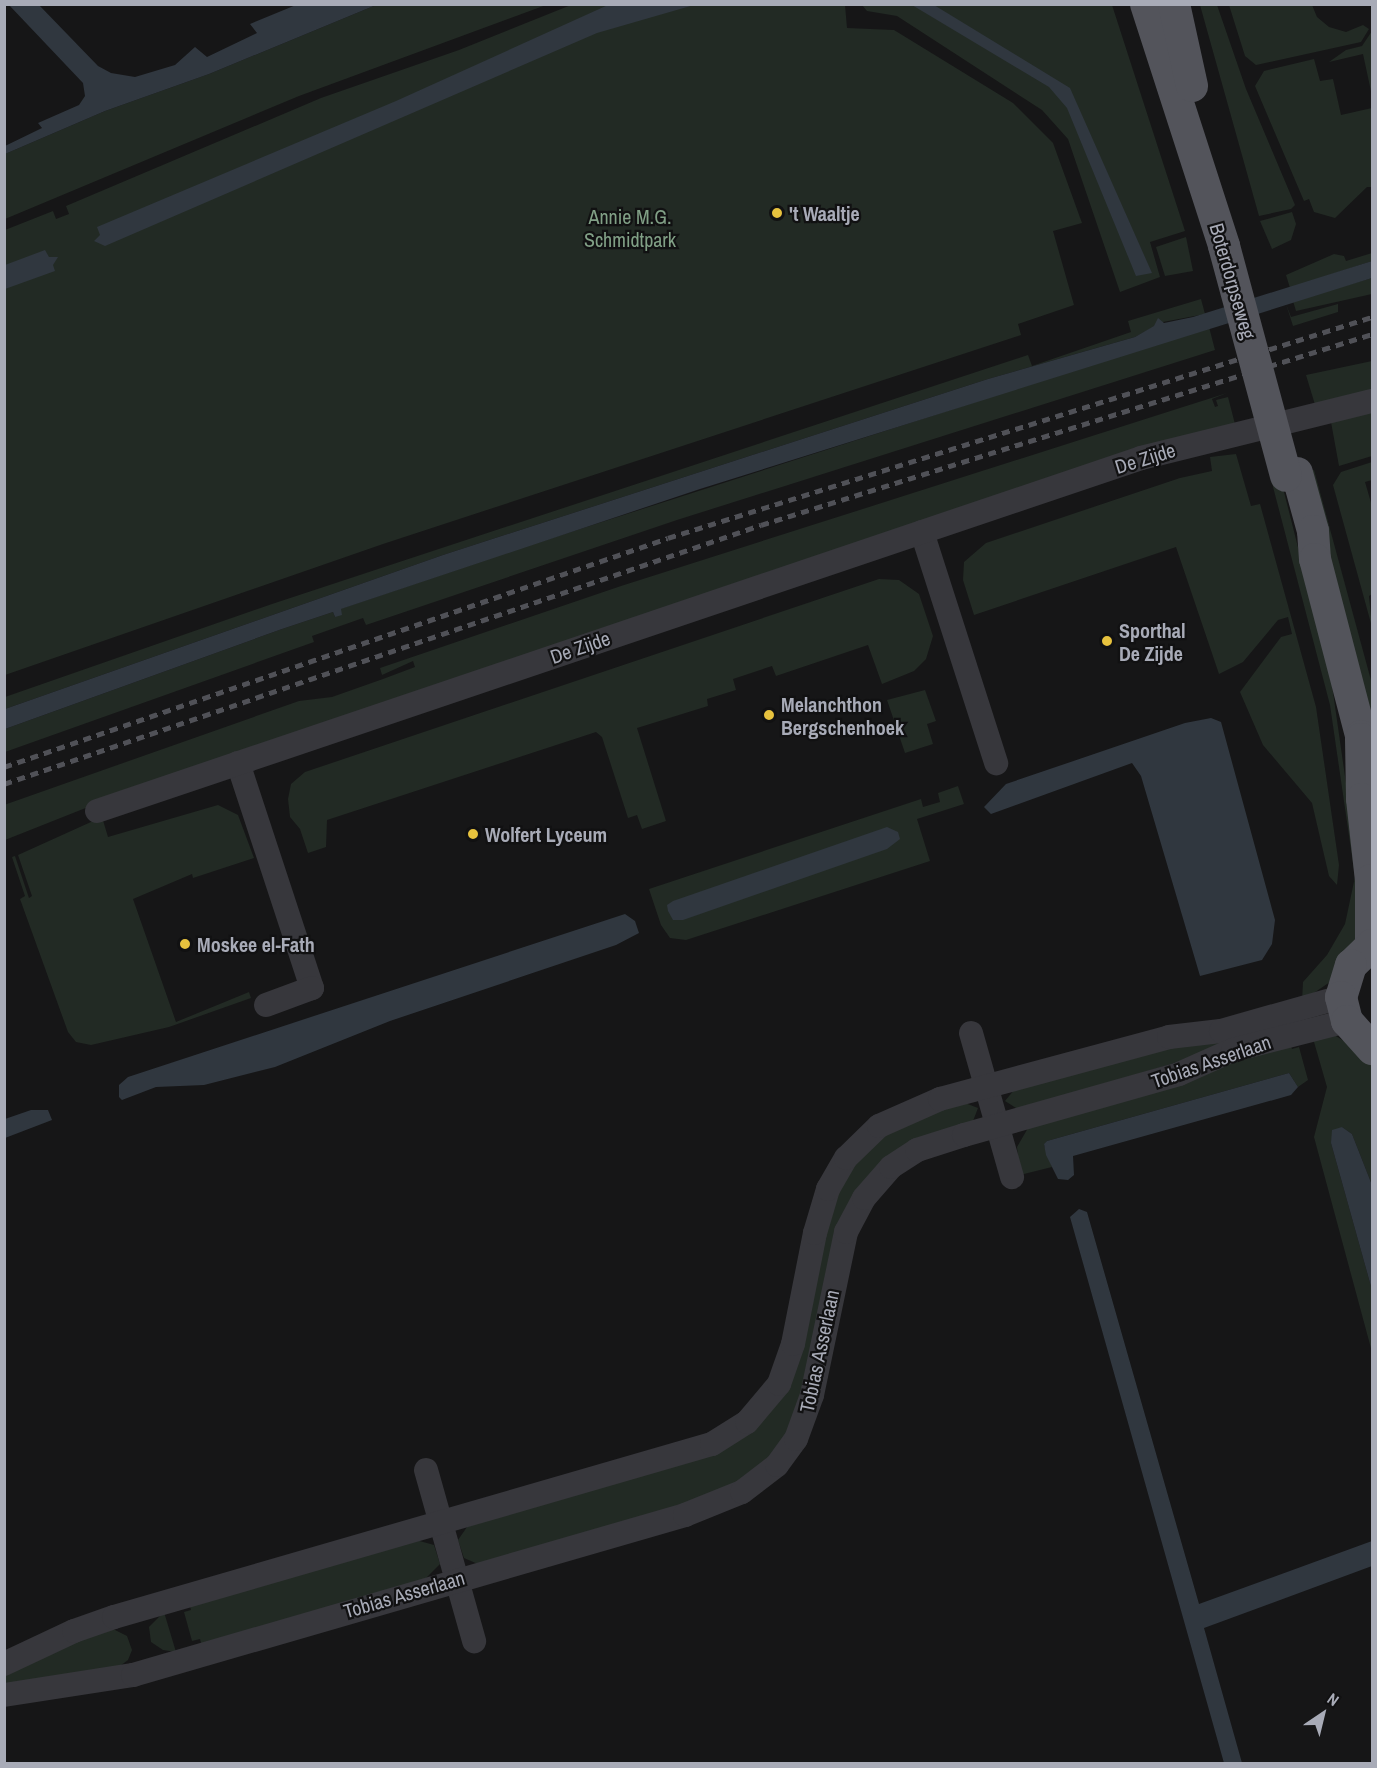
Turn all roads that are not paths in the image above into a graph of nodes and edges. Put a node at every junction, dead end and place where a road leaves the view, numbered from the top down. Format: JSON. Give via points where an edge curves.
{"nodes":[{"id":1,"x":1146,"y":4,"type":"edge"},
{"id":2,"x":1174,"y":4,"type":"edge"},
{"id":3,"x":1229,"y":245,"type":"junction"},
{"id":4,"x":1372,"y":401,"type":"edge"},
{"id":5,"x":922,"y":532,"type":"junction"},
{"id":6,"x":1367,"y":749,"type":"edge"},
{"id":7,"x":238,"y":763,"type":"junction"},
{"id":8,"x":996,"y":763,"type":"dead end"},
{"id":9,"x":97,"y":811,"type":"dead end"},
{"id":10,"x":1372,"y":881,"type":"edge"},
{"id":11,"x":1372,"y":952,"type":"edge"},
{"id":12,"x":266,"y":1005,"type":"dead end"},
{"id":13,"x":1356,"y":1016,"type":"edge"},
{"id":14,"x":971,"y":1033,"type":"dead end"},
{"id":15,"x":1372,"y":1049,"type":"edge"},
{"id":16,"x":986,"y":1087,"type":"junction"},
{"id":17,"x":997,"y":1126,"type":"junction"},
{"id":18,"x":1012,"y":1177,"type":"dead end"},
{"id":19,"x":426,"y":1470,"type":"dead end"},
{"id":20,"x":441,"y":1524,"type":"junction"},
{"id":21,"x":456,"y":1579,"type":"junction"},
{"id":22,"x":474,"y":1641,"type":"dead end"},
{"id":23,"x":4,"y":1664,"type":"edge"},
{"id":24,"x":4,"y":1695,"type":"edge"}],
"edges":[{"from":1,"to":3,"type":"main road","name":"Boterdorpseweg"},
{"from":2,"to":3,"type":"main road","name":"Boterdorpseweg"},
{"from":3,"to":6,"type":"main road","name":"Boterdorpseweg","bridge":true,"via":[[1292,475],[1301,532],[1315,559]]},
{"from":4,"to":5,"type":"street","name":"De Zijde","via":[[1245,435],[1167,450]]},
{"from":5,"to":7,"type":"street","name":"De Zijde"},
{"from":5,"to":8,"type":"street"},
{"from":6,"to":10,"type":"main road","name":"Boterdorpseweg","via":[[1362,799]]},
{"from":7,"to":9,"type":"street","name":"De Zijde"},
{"from":7,"to":12,"type":"street","via":[[312,988]]},
{"from":10,"to":11,"type":"main road","name":"Boterdorpseweg"},
{"from":11,"to":13,"type":"main road","via":[[1354,959]]},
{"from":13,"to":15,"type":"main road"},
{"from":13,"to":16,"type":"street","name":"Tobias Asserlaan","via":[[1169,1037]]},
{"from":13,"to":17,"type":"street","name":"Tobias Asserlaan","via":[[1233,1050],[1179,1074]]},
{"from":14,"to":16,"type":"street"},
{"from":16,"to":17,"type":"street"},
{"from":16,"to":20,"type":"street","name":"Tobias Asserlaan","via":[[900,1114],[879,1126],[846,1158],[820,1211],[785,1370],[770,1398],[747,1422],[712,1444],[686,1454]]},
{"from":17,"to":18,"type":"street"},
{"from":17,"to":21,"type":"street","name":"Tobias Asserlaan","via":[[917,1150],[891,1167],[864,1198],[853,1215],[838,1259],[808,1412],[786,1454],[761,1480],[715,1505]]},
{"from":19,"to":20,"type":"street"},
{"from":20,"to":21,"type":"street"},
{"from":20,"to":23,"type":"street","name":"Tobias Asserlaan","via":[[114,1617]]},
{"from":21,"to":22,"type":"street"},
{"from":21,"to":24,"type":"street","name":"Tobias Asserlaan","via":[[133,1675]]}]}
